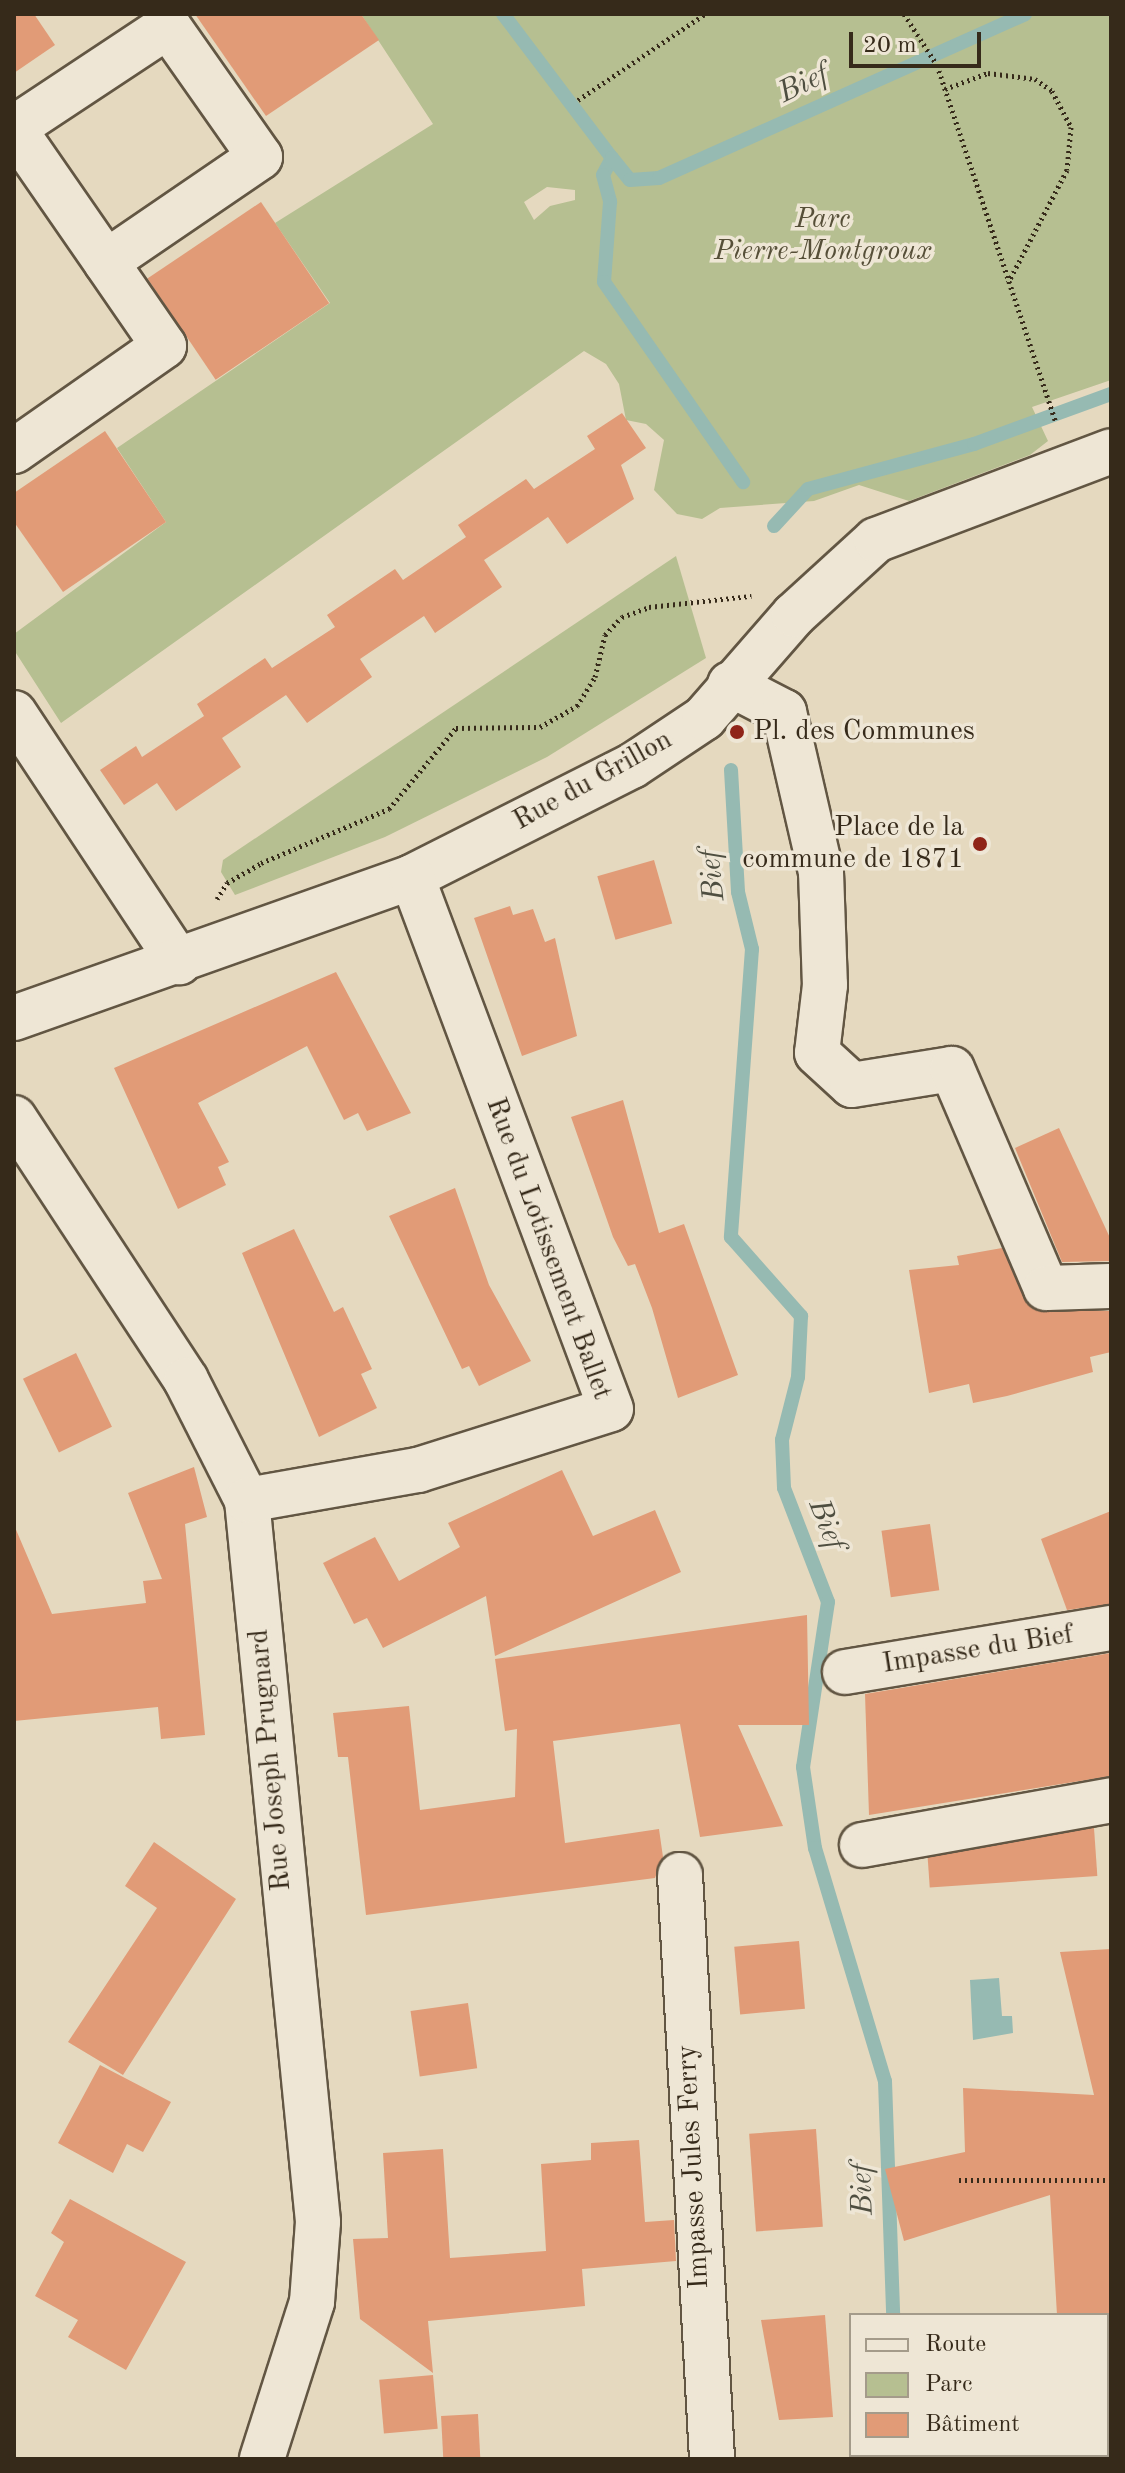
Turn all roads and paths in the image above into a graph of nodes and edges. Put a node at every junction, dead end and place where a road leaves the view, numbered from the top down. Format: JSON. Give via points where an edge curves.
{"nodes":[{"id":1,"x":705,"y":14,"type":"edge"},
{"id":2,"x":904,"y":14,"type":"edge"},
{"id":3,"x":945,"y":89,"type":"junction"},
{"id":4,"x":578,"y":100,"type":"dead end"},
{"id":5,"x":14,"y":129,"type":"edge"},
{"id":6,"x":106,"y":262,"type":"junction"},
{"id":7,"x":1008,"y":283,"type":"junction"},
{"id":8,"x":1056,"y":423,"type":"dead end"},
{"id":9,"x":14,"y":451,"type":"edge"},
{"id":10,"x":1111,"y":451,"type":"edge"},
{"id":11,"x":820,"y":590,"type":"junction"},
{"id":12,"x":730,"y":684,"type":"junction"},
{"id":13,"x":14,"y":713,"type":"edge"},
{"id":14,"x":412,"y":877,"type":"junction"},
{"id":15,"x":179,"y":962,"type":"junction"},
{"id":16,"x":14,"y":1018,"type":"edge"},
{"id":17,"x":14,"y":1118,"type":"edge"},
{"id":18,"x":1111,"y":1286,"type":"edge"},
{"id":19,"x":247,"y":1500,"type":"junction"},
{"id":20,"x":1111,"y":1628,"type":"edge"},
{"id":21,"x":845,"y":1672,"type":"dead end"},
{"id":22,"x":1111,"y":1800,"type":"edge"},
{"id":23,"x":862,"y":1845,"type":"dead end"},
{"id":24,"x":680,"y":1875,"type":"dead end"},
{"id":25,"x":959,"y":2180,"type":"dead end"},
{"id":26,"x":1111,"y":2180,"type":"edge"},
{"id":27,"x":262,"y":2459,"type":"edge"},
{"id":28,"x":712,"y":2459,"type":"edge"}],
"edges":[{"from":1,"to":4,"type":"path"},
{"from":2,"to":3,"type":"path","via":[[937,65]]},
{"from":3,"to":7,"type":"path"},
{"from":3,"to":7,"type":"path","via":[[988,73],[1035,79],[1052,91],[1071,127],[1067,170]]},
{"from":5,"to":6,"type":"street"},
{"from":5,"to":6,"type":"street","via":[[168,26],[260,157]]},
{"from":6,"to":9,"type":"street","via":[[164,346]]},
{"from":7,"to":8,"type":"path"},
{"from":10,"to":11,"type":"street","name":"Rue du Grillon","via":[[876,540]]},
{"from":11,"to":12,"type":"street","name":"Rue du Grillon"},
{"from":11,"to":15,"type":"path","via":[[649,607],[622,617],[605,635],[595,677],[577,706],[540,727],[456,728],[389,809],[227,883]]},
{"from":12,"to":14,"type":"street","name":"Rue du Grillon","via":[[704,718],[632,766]]},
{"from":12,"to":18,"type":"street","via":[[784,712],[821,872],[825,985],[817,1053],[852,1085],[952,1069],[1046,1288]]},
{"from":13,"to":15,"type":"street"},
{"from":14,"to":15,"type":"street","name":"Rue du Grillon"},
{"from":14,"to":19,"type":"street","name":"Rue du Lotissement Ballet","via":[[611,1409],[418,1470]]},
{"from":15,"to":16,"type":"street","name":"Rue du Grillon"},
{"from":17,"to":19,"type":"street","name":"Rue Joseph Prugnard","via":[[186,1380]]},
{"from":19,"to":27,"type":"street","name":"Rue Joseph Prugnard","via":[[318,2222],[312,2302]]},
{"from":20,"to":21,"type":"street","name":"Impasse du Bief"},
{"from":22,"to":23,"type":"street"},
{"from":24,"to":28,"type":"street","name":"Impasse Jules Ferry"},
{"from":25,"to":26,"type":"path"}]}
